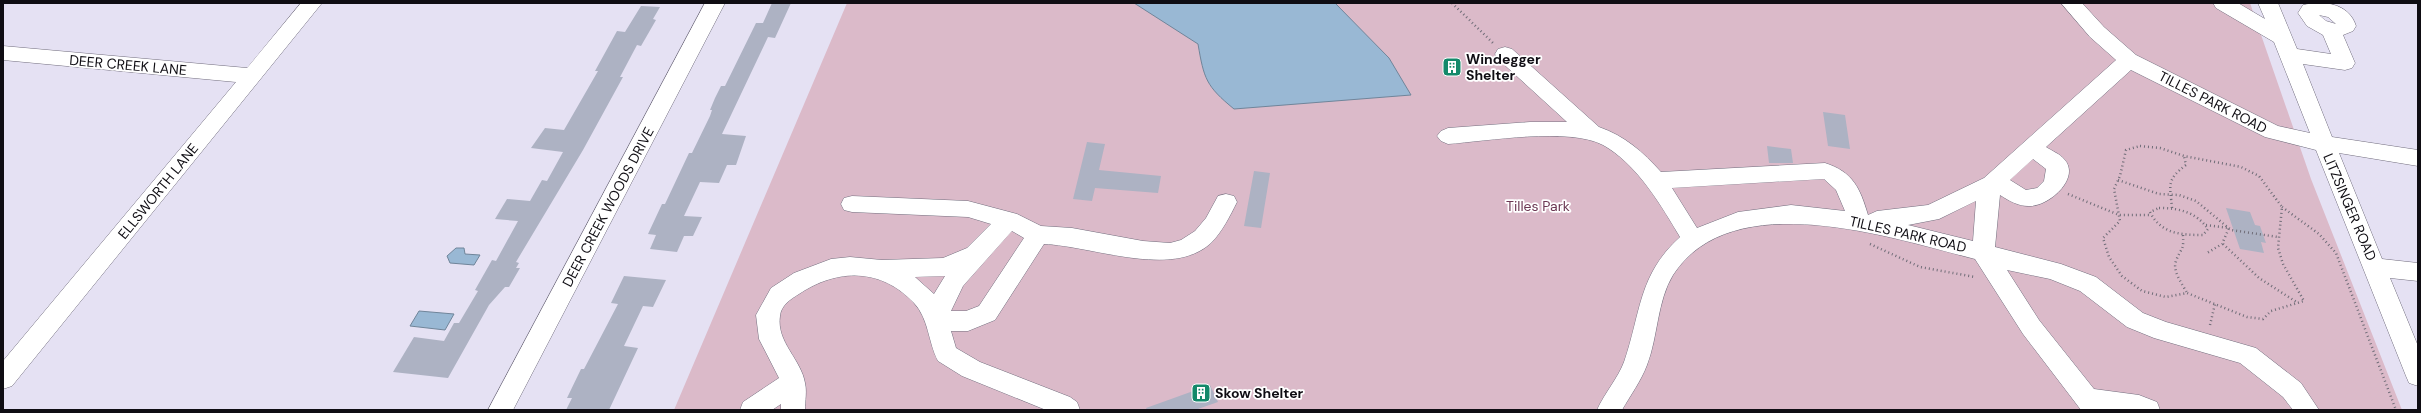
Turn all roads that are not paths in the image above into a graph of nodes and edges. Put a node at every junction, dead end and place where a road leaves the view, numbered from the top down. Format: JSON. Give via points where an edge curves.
{"nodes":[{"id":1,"x":312,"y":3,"type":"edge"},
{"id":2,"x":715,"y":3,"type":"edge"},
{"id":3,"x":2071,"y":3,"type":"edge"},
{"id":4,"x":2223,"y":3,"type":"edge"},
{"id":5,"x":2268,"y":3,"type":"edge"},
{"id":6,"x":2331,"y":29,"type":"dead end"},
{"id":7,"x":2285,"y":46,"type":"junction"},
{"id":8,"x":1505,"y":54,"type":"road end"},
{"id":9,"x":6,"y":57,"type":"edge"},
{"id":10,"x":2129,"y":60,"type":"junction"},
{"id":11,"x":253,"y":76,"type":"junction"},
{"id":12,"x":1593,"y":134,"type":"junction"},
{"id":13,"x":1448,"y":136,"type":"dead end"},
{"id":14,"x":2323,"y":142,"type":"junction"},
{"id":15,"x":2032,"y":148,"type":"junction"},
{"id":16,"x":2418,"y":158,"type":"edge"},
{"id":17,"x":1653,"y":181,"type":"junction"},
{"id":18,"x":1994,"y":182,"type":"junction"},
{"id":19,"x":1226,"y":202,"type":"dead end"},
{"id":20,"x":852,"y":204,"type":"dead end"},
{"id":21,"x":1009,"y":220,"type":"junction"},
{"id":22,"x":1859,"y":221,"type":"junction"},
{"id":23,"x":1038,"y":234,"type":"junction"},
{"id":24,"x":1692,"y":239,"type":"junction"},
{"id":25,"x":1982,"y":252,"type":"junction"},
{"id":26,"x":976,"y":254,"type":"junction"},
{"id":27,"x":2375,"y":267,"type":"junction"},
{"id":28,"x":882,"y":269,"type":"junction"},
{"id":29,"x":2418,"y":272,"type":"edge"},
{"id":30,"x":938,"y":321,"type":"junction"},
{"id":31,"x":2418,"y":376,"type":"edge"},
{"id":32,"x":3,"y":380,"type":"edge"},
{"id":33,"x":793,"y":382,"type":"junction"},
{"id":34,"x":2091,"y":404,"type":"edge"},
{"id":35,"x":500,"y":410,"type":"edge"},
{"id":36,"x":752,"y":410,"type":"edge"},
{"id":37,"x":793,"y":410,"type":"edge"},
{"id":38,"x":1068,"y":410,"type":"edge"},
{"id":39,"x":1610,"y":410,"type":"edge"},
{"id":40,"x":2148,"y":410,"type":"edge"},
{"id":41,"x":2307,"y":410,"type":"edge"}],
"edges":[{"from":1,"to":11,"type":"street","name":"ELLSWORTH LANE"},
{"from":2,"to":35,"type":"street","name":"DEER CREEK WOODS DRIVE"},
{"from":3,"to":10,"type":"street","name":"TILLES PARK ROAD","via":[[2097,32]]},
{"from":4,"to":7,"type":"street"},
{"from":5,"to":7,"type":"street","name":"LITZSINGER ROAD"},
{"from":6,"to":7,"type":"street","via":[[2345,63]]},
{"from":7,"to":14,"type":"street","name":"LITZSINGER ROAD"},
{"from":8,"to":12,"type":"street"},
{"from":9,"to":11,"type":"street","name":"DEER CREEK LANE"},
{"from":10,"to":14,"type":"street","name":"TILLES PARK ROAD","via":[[2272,132]]},
{"from":10,"to":15,"type":"street"},
{"from":11,"to":32,"type":"street","name":"ELLSWORTH LANE"},
{"from":12,"to":13,"type":"street","via":[[1554,130]]},
{"from":12,"to":17,"type":"street","via":[[1608,138],[1624,149]]},
{"from":14,"to":16,"type":"street","name":"TILLES PARK ROAD"},
{"from":14,"to":27,"type":"street","name":"LITZSINGER ROAD"},
{"from":15,"to":18,"type":"street"},
{"from":15,"to":18,"type":"street","via":[[2057,165],[2058,176],[2049,191],[2041,196],[2024,198]]},
{"from":17,"to":22,"type":"street","via":[[1825,171],[1835,173],[1851,194]]},
{"from":17,"to":24,"type":"street","via":[[1681,219]]},
{"from":18,"to":22,"type":"street","via":[[1931,213]]},
{"from":18,"to":25,"type":"street","name":"TILLES PARK ROAD","via":[[1987,201]]},
{"from":19,"to":23,"type":"street","via":[[1216,223],[1199,240],[1181,250],[1164,252]]},
{"from":20,"to":21,"type":"street","via":[[968,209]]},
{"from":21,"to":23,"type":"street"},
{"from":21,"to":26,"type":"street"},
{"from":22,"to":24,"type":"street","name":"TILLES PARK ROAD","via":[[1792,214],[1738,221]]},
{"from":22,"to":25,"type":"street","name":"TILLES PARK ROAD"},
{"from":23,"to":30,"type":"street","via":[[987,313],[968,321]]},
{"from":24,"to":39,"type":"street","name":"TILLES PARK ROAD","via":[[1675,255],[1662,273],[1653,296],[1635,365]]},
{"from":25,"to":34,"type":"street","name":"TILLES PARK ROAD","via":[[2031,327]]},
{"from":25,"to":41,"type":"street","name":"TILLES PARK ROAD","via":[[2003,260],[2053,270],[2088,284],[2135,320],[2162,331],[2247,355],[2292,390]]},
{"from":26,"to":28,"type":"street","via":[[945,267]]},
{"from":26,"to":30,"type":"street","via":[[950,287]]},
{"from":27,"to":29,"type":"street"},
{"from":27,"to":31,"type":"street","name":"LITZSINGER ROAD"},
{"from":28,"to":30,"type":"street","via":[[906,281],[923,296],[934,310]]},
{"from":28,"to":33,"type":"street","via":[[850,266],[831,268],[802,280],[779,295],[768,315],[771,339]]},
{"from":30,"to":38,"type":"street","via":[[946,354],[971,369]]},
{"from":33,"to":36,"type":"street"},
{"from":33,"to":37,"type":"street"},
{"from":34,"to":40,"type":"street","name":"TILLES PARK ROAD","via":[[2139,406]]}]}
